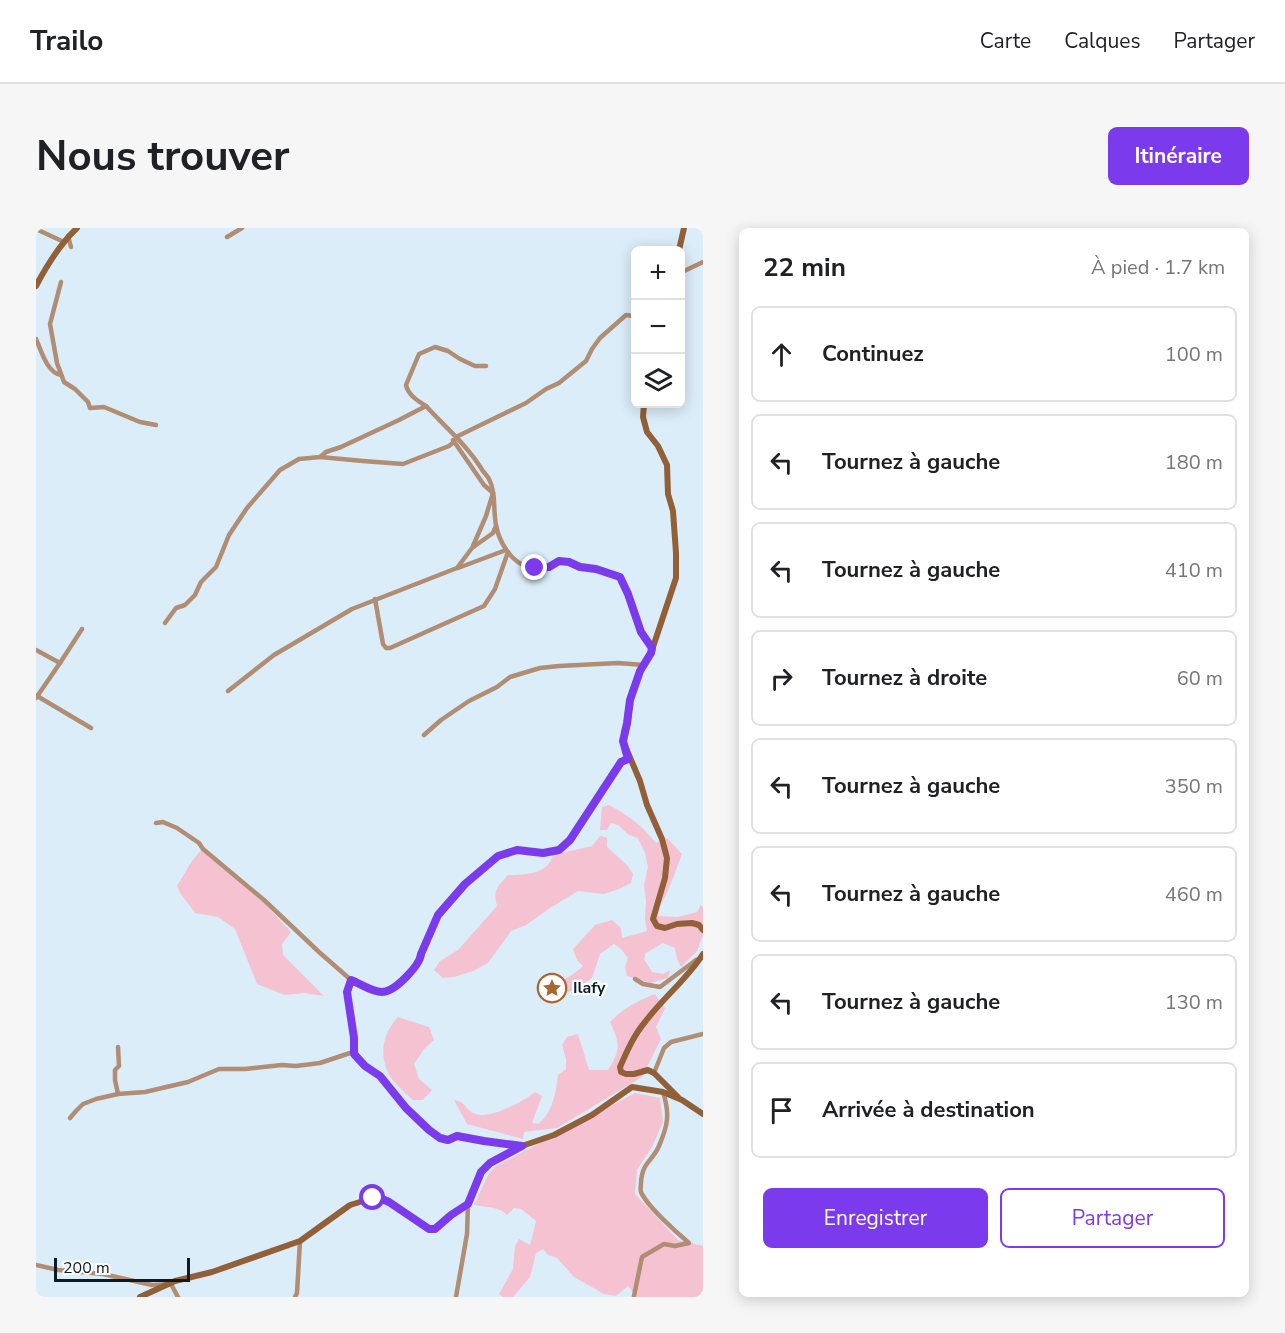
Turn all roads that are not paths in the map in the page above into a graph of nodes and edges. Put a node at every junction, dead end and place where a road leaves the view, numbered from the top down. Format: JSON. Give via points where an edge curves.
{"nodes":[{"id":1,"x":77,"y":228,"type":"edge"},
{"id":2,"x":242,"y":228,"type":"edge"},
{"id":3,"x":684,"y":228,"type":"edge"},
{"id":4,"x":36,"y":229,"type":"edge"},
{"id":5,"x":227,"y":237,"type":"dead end"},
{"id":6,"x":66,"y":239,"type":"junction"},
{"id":7,"x":680,"y":246,"type":"edge"},
{"id":8,"x":70,"y":247,"type":"dead end"},
{"id":9,"x":703,"y":262,"type":"edge"},
{"id":10,"x":685,"y":271,"type":"edge"},
{"id":11,"x":61,"y":282,"type":"dead end"},
{"id":12,"x":36,"y":286,"type":"edge"},
{"id":13,"x":631,"y":316,"type":"edge"},
{"id":14,"x":36,"y":339,"type":"edge"},
{"id":15,"x":486,"y":366,"type":"dead end"},
{"id":16,"x":61,"y":375,"type":"junction"},
{"id":17,"x":426,"y":406,"type":"junction"},
{"id":18,"x":644,"y":408,"type":"edge"},
{"id":19,"x":156,"y":425,"type":"dead end"},
{"id":20,"x":455,"y":439,"type":"junction"},
{"id":21,"x":320,"y":457,"type":"junction"},
{"id":22,"x":493,"y":493,"type":"junction"},
{"id":23,"x":496,"y":526,"type":"junction"},
{"id":24,"x":472,"y":548,"type":"junction"},
{"id":25,"x":507,"y":551,"type":"junction"},
{"id":26,"x":457,"y":568,"type":"junction"},
{"id":27,"x":375,"y":599,"type":"junction"},
{"id":28,"x":165,"y":623,"type":"dead end"},
{"id":29,"x":82,"y":629,"type":"dead end"},
{"id":30,"x":652,"y":648,"type":"junction"},
{"id":31,"x":36,"y":650,"type":"edge"},
{"id":32,"x":60,"y":663,"type":"junction"},
{"id":33,"x":644,"y":665,"type":"junction"},
{"id":34,"x":228,"y":691,"type":"dead end"},
{"id":35,"x":37,"y":697,"type":"edge"},
{"id":36,"x":91,"y":728,"type":"dead end"},
{"id":37,"x":424,"y":735,"type":"dead end"},
{"id":38,"x":626,"y":752,"type":"junction"},
{"id":39,"x":156,"y":823,"type":"dead end"},
{"id":40,"x":703,"y":930,"type":"edge"},
{"id":41,"x":702,"y":955,"type":"edge"},
{"id":42,"x":635,"y":979,"type":"dead end"},
{"id":43,"x":351,"y":980,"type":"junction"},
{"id":44,"x":703,"y":1034,"type":"edge"},
{"id":45,"x":118,"y":1047,"type":"dead end"},
{"id":46,"x":354,"y":1054,"type":"junction"},
{"id":47,"x":654,"y":1073,"type":"junction"},
{"id":48,"x":663,"y":1092,"type":"junction"},
{"id":49,"x":118,"y":1094,"type":"junction"},
{"id":50,"x":682,"y":1100,"type":"junction"},
{"id":51,"x":703,"y":1114,"type":"edge"},
{"id":52,"x":70,"y":1118,"type":"dead end"},
{"id":53,"x":522,"y":1146,"type":"junction"},
{"id":54,"x":468,"y":1204,"type":"junction"},
{"id":55,"x":300,"y":1241,"type":"junction"},
{"id":56,"x":36,"y":1265,"type":"edge"},
{"id":57,"x":172,"y":1287,"type":"junction"},
{"id":58,"x":634,"y":1296,"type":"edge"},
{"id":59,"x":140,"y":1297,"type":"edge"},
{"id":60,"x":170,"y":1297,"type":"edge"},
{"id":61,"x":178,"y":1297,"type":"edge"},
{"id":62,"x":295,"y":1297,"type":"edge"},
{"id":63,"x":456,"y":1297,"type":"edge"}],
"edges":[{"from":1,"to":6,"type":"street"},
{"from":2,"to":5,"type":"street"},
{"from":3,"to":7,"type":"street"},
{"from":4,"to":6,"type":"street"},
{"from":6,"to":8,"type":"street"},
{"from":6,"to":12,"type":"street"},
{"from":9,"to":10,"type":"street"},
{"from":11,"to":16,"type":"street","via":[[50,324]]},
{"from":13,"to":20,"type":"street","via":[[626,315],[600,338],[586,361],[559,383]]},
{"from":14,"to":16,"type":"street","via":[[51,370]]},
{"from":15,"to":17,"type":"street","via":[[475,366],[435,347],[419,354],[406,385],[411,395]]},
{"from":16,"to":19,"type":"street","via":[[90,408],[104,407]]},
{"from":17,"to":20,"type":"street"},
{"from":17,"to":21,"type":"street"},
{"from":18,"to":30,"type":"street","via":[[647,432],[667,465],[676,554],[676,578]]},
{"from":20,"to":21,"type":"street","via":[[449,446],[403,464]]},
{"from":20,"to":22,"type":"street","via":[[476,459]]},
{"from":21,"to":28,"type":"street","via":[[299,459],[280,470],[247,508],[229,535],[216,567],[195,595],[176,608]]},
{"from":22,"to":23,"type":"street"},
{"from":22,"to":24,"type":"street"},
{"from":23,"to":24,"type":"street","via":[[493,533]]},
{"from":23,"to":25,"type":"street"},
{"from":24,"to":26,"type":"street"},
{"from":25,"to":26,"type":"street"},
{"from":25,"to":27,"type":"street","via":[[495,589],[484,606],[390,648],[383,644]]},
{"from":25,"to":30,"type":"street","via":[[527,567],[569,562],[620,577],[641,632]]},
{"from":26,"to":27,"type":"street"},
{"from":27,"to":34,"type":"street","via":[[274,655]]},
{"from":29,"to":32,"type":"street"},
{"from":30,"to":33,"type":"street"},
{"from":31,"to":32,"type":"street"},
{"from":32,"to":35,"type":"street"},
{"from":33,"to":37,"type":"street","via":[[559,666],[510,677],[469,701]]},
{"from":33,"to":38,"type":"street","via":[[630,700],[623,741]]},
{"from":35,"to":36,"type":"street"},
{"from":38,"to":40,"type":"street","via":[[667,858],[653,919],[657,926],[665,928],[692,923]]},
{"from":38,"to":43,"type":"street","via":[[628,759],[621,762],[570,840],[559,850],[517,850],[498,856],[465,884],[438,915],[420,960],[392,989],[384,992]]},
{"from":39,"to":43,"type":"street","via":[[163,822],[189,836]]},
{"from":41,"to":42,"type":"street","via":[[660,987]]},
{"from":41,"to":47,"type":"street","via":[[643,1024],[620,1067],[626,1074],[648,1070]]},
{"from":43,"to":46,"type":"street","via":[[347,992]]},
{"from":44,"to":47,"type":"street","via":[[671,1042],[664,1048]]},
{"from":45,"to":49,"type":"street"},
{"from":46,"to":49,"type":"street","via":[[296,1066],[219,1069],[188,1082]]},
{"from":46,"to":53,"type":"street","via":[[440,1138],[457,1136]]},
{"from":47,"to":50,"type":"street"},
{"from":48,"to":50,"type":"street"},
{"from":48,"to":53,"type":"street","via":[[632,1087],[554,1135]]},
{"from":48,"to":58,"type":"street","via":[[668,1107],[667,1123],[658,1148],[642,1171],[641,1190],[689,1243],[664,1244],[642,1257]]},
{"from":49,"to":52,"type":"street","via":[[83,1104]]},
{"from":50,"to":51,"type":"street"},
{"from":53,"to":54,"type":"street","via":[[481,1172]]},
{"from":54,"to":55,"type":"street","via":[[435,1229],[429,1229],[389,1202],[366,1199],[350,1205]]},
{"from":54,"to":63,"type":"street"},
{"from":55,"to":57,"type":"street","via":[[175,1281]]},
{"from":55,"to":62,"type":"street"},
{"from":56,"to":57,"type":"street"},
{"from":57,"to":59,"type":"street"},
{"from":57,"to":60,"type":"street"},
{"from":57,"to":61,"type":"street"}]}
